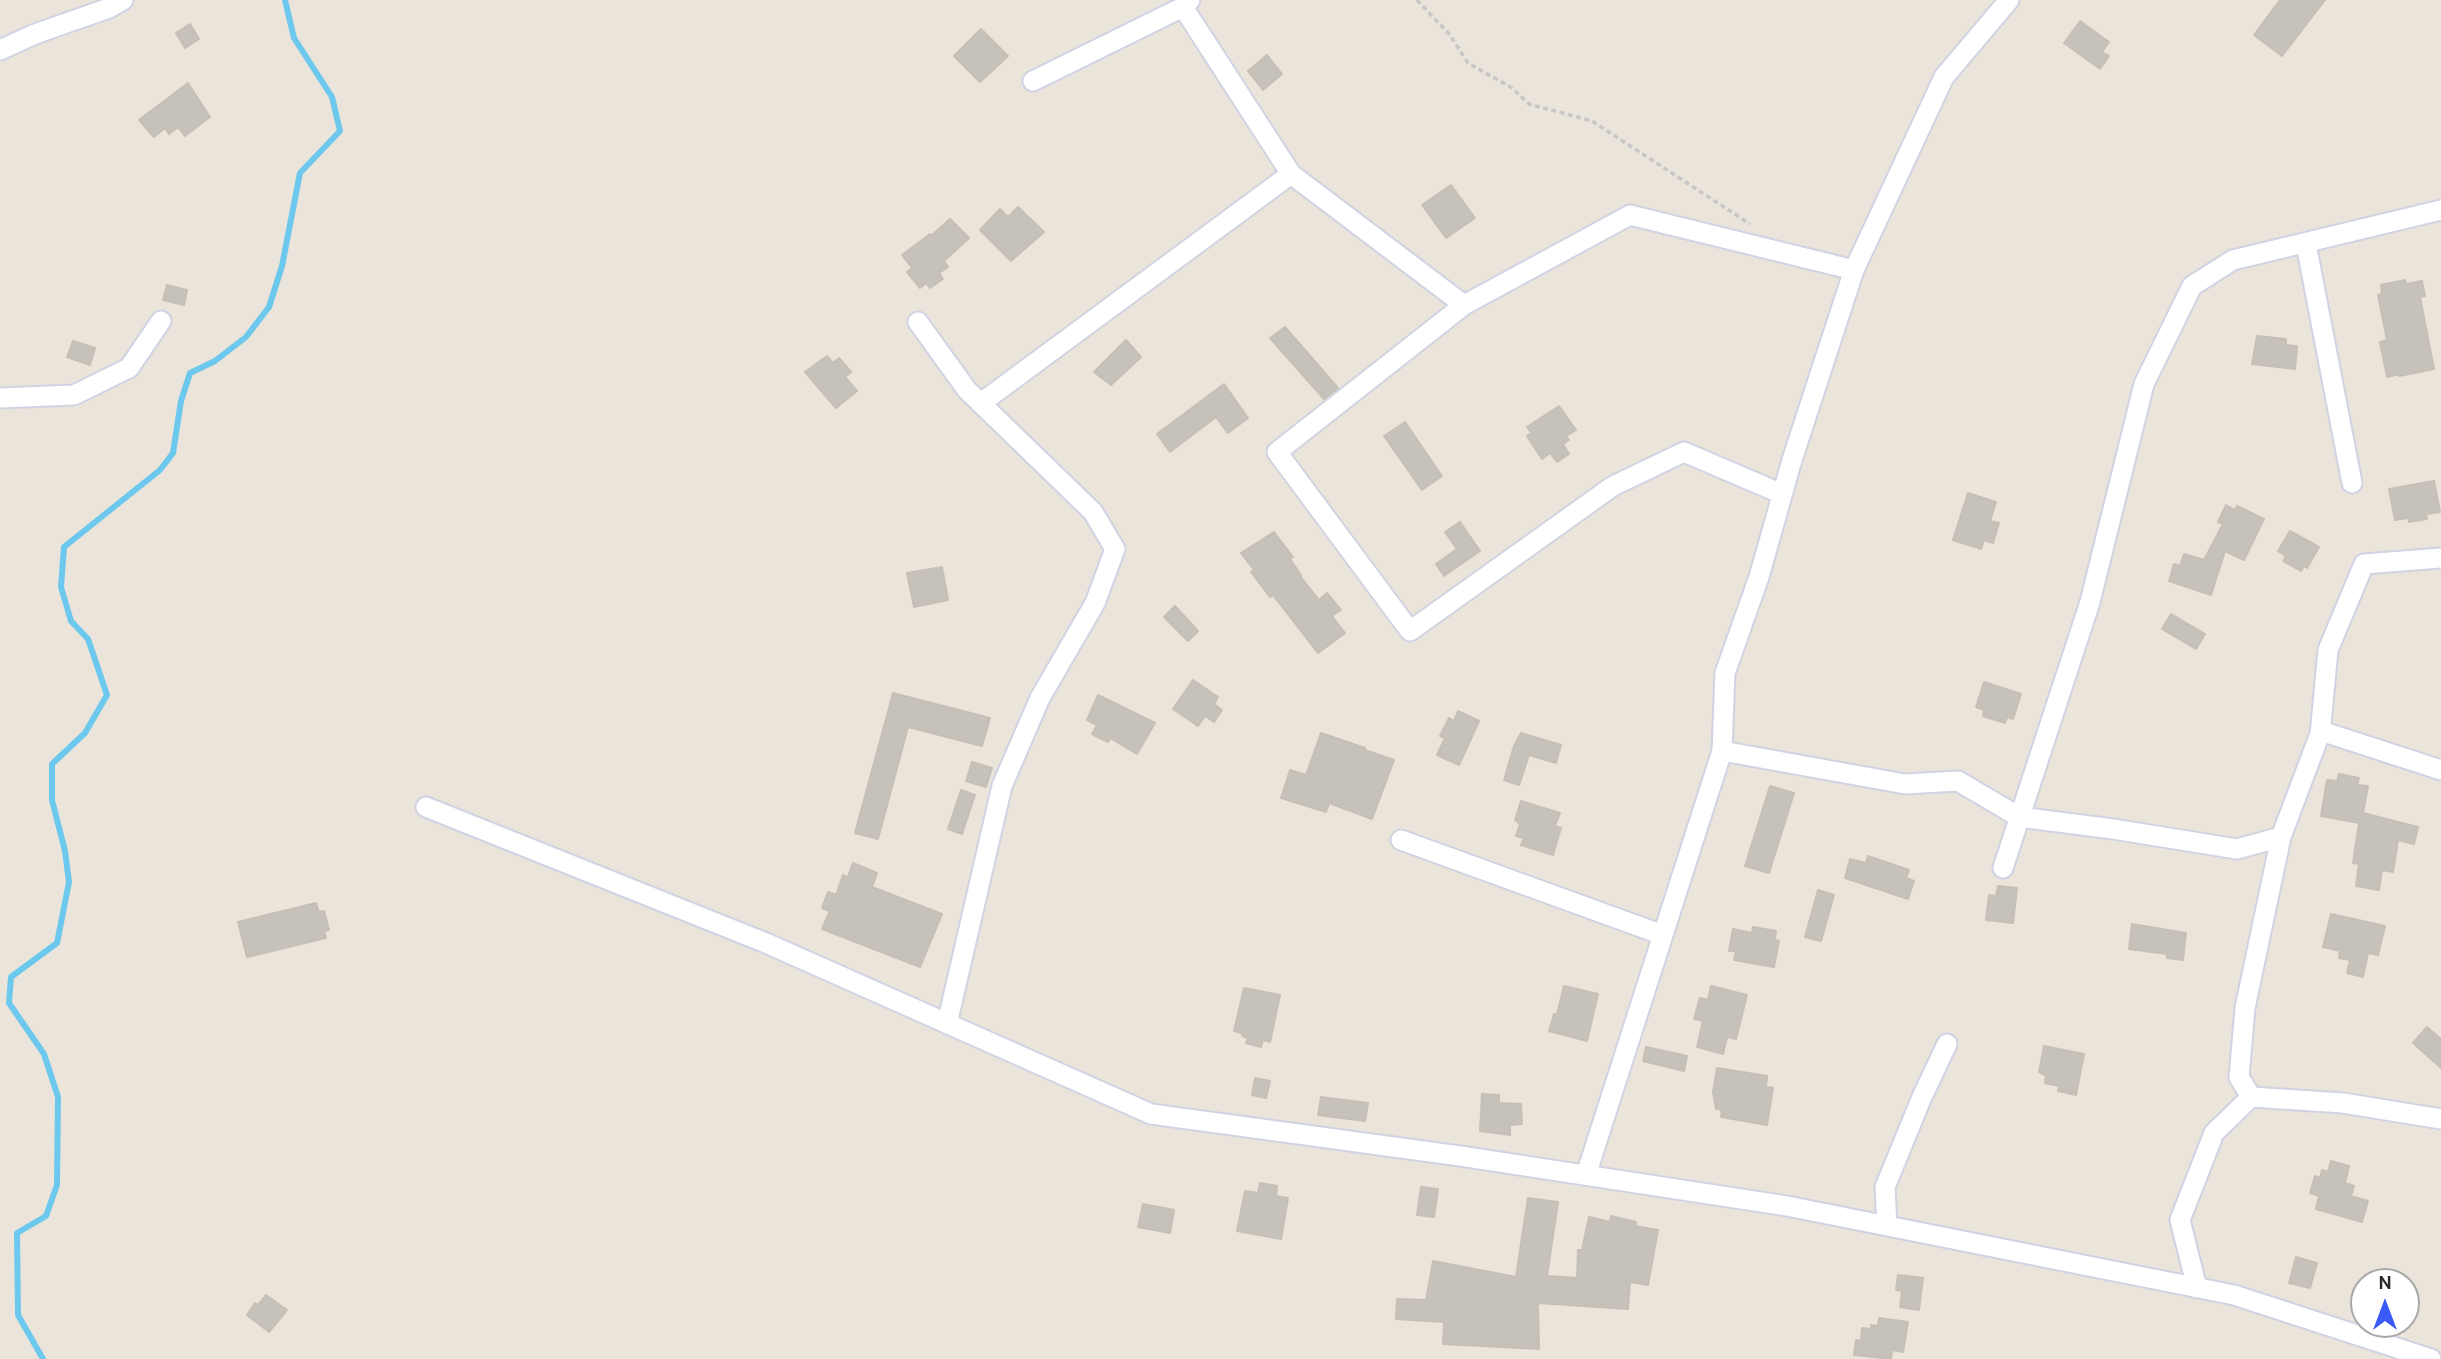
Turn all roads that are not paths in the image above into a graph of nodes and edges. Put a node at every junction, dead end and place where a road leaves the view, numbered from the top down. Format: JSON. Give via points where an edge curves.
{"nodes":[{"id":1,"x":123,"y":0,"type":"edge"},
{"id":2,"x":2009,"y":0,"type":"edge"},
{"id":3,"x":1187,"y":4,"type":"edge"},
{"id":4,"x":0,"y":50,"type":"edge"},
{"id":5,"x":1033,"y":81,"type":"dead end"},
{"id":6,"x":1291,"y":174,"type":"junction"},
{"id":7,"x":2441,"y":210,"type":"edge"},
{"id":8,"x":2306,"y":244,"type":"junction"},
{"id":9,"x":1854,"y":270,"type":"junction"},
{"id":10,"x":1464,"y":305,"type":"junction"},
{"id":11,"x":161,"y":321,"type":"dead end"},
{"id":12,"x":918,"y":322,"type":"dead end"},
{"id":13,"x":0,"y":398,"type":"edge"},
{"id":14,"x":981,"y":403,"type":"junction"},
{"id":15,"x":2352,"y":483,"type":"dead end"},
{"id":16,"x":1782,"y":495,"type":"junction"},
{"id":17,"x":2441,"y":558,"type":"edge"},
{"id":18,"x":2320,"y":735,"type":"junction"},
{"id":19,"x":1722,"y":751,"type":"junction"},
{"id":20,"x":2441,"y":770,"type":"edge"},
{"id":21,"x":426,"y":807,"type":"dead end"},
{"id":22,"x":2019,"y":817,"type":"junction"},
{"id":23,"x":2281,"y":837,"type":"junction"},
{"id":24,"x":1401,"y":840,"type":"dead end"},
{"id":25,"x":2003,"y":868,"type":"dead end"},
{"id":26,"x":1663,"y":935,"type":"junction"},
{"id":27,"x":947,"y":1024,"type":"junction"},
{"id":28,"x":1947,"y":1044,"type":"dead end"},
{"id":29,"x":2250,"y":1097,"type":"junction"},
{"id":30,"x":2441,"y":1119,"type":"edge"},
{"id":31,"x":1586,"y":1175,"type":"junction"},
{"id":32,"x":1887,"y":1226,"type":"junction"},
{"id":33,"x":2197,"y":1288,"type":"junction"},
{"id":34,"x":2431,"y":1359,"type":"edge"}],
"edges":[{"from":1,"to":4,"type":"street"},
{"from":2,"to":9,"type":"street","via":[[1944,77]]},
{"from":3,"to":5,"type":"street"},
{"from":3,"to":6,"type":"street"},
{"from":6,"to":10,"type":"street"},
{"from":6,"to":14,"type":"street"},
{"from":7,"to":8,"type":"street"},
{"from":8,"to":15,"type":"street"},
{"from":8,"to":22,"type":"street","via":[[2233,260],[2192,286],[2144,384],[2090,602]]},
{"from":9,"to":10,"type":"street","via":[[1630,215]]},
{"from":9,"to":16,"type":"street"},
{"from":10,"to":16,"type":"street","via":[[1277,452],[1410,631],[1613,486],[1684,452]]},
{"from":11,"to":13,"type":"street","via":[[128,368],[74,395]]},
{"from":12,"to":14,"type":"street"},
{"from":14,"to":27,"type":"street","via":[[1093,512],[1115,549],[1095,603],[1040,698],[1002,786]]},
{"from":16,"to":19,"type":"street","via":[[1725,673]]},
{"from":17,"to":18,"type":"street","via":[[2364,565],[2328,650]]},
{"from":18,"to":20,"type":"street","via":[[2321,731]]},
{"from":18,"to":23,"type":"street"},
{"from":19,"to":22,"type":"street","via":[[1905,784],[1958,781]]},
{"from":19,"to":26,"type":"street"},
{"from":21,"to":27,"type":"street","via":[[766,943]]},
{"from":22,"to":23,"type":"street","via":[[2237,849]]},
{"from":22,"to":25,"type":"street"},
{"from":23,"to":29,"type":"street","via":[[2245,1008],[2239,1077]]},
{"from":24,"to":26,"type":"street"},
{"from":26,"to":31,"type":"street"},
{"from":27,"to":31,"type":"street","via":[[1151,1114]]},
{"from":28,"to":32,"type":"street","via":[[1885,1186]]},
{"from":29,"to":30,"type":"street","via":[[2343,1103]]},
{"from":29,"to":33,"type":"street","via":[[2214,1133],[2180,1220]]},
{"from":31,"to":32,"type":"street"},
{"from":32,"to":33,"type":"street"},
{"from":33,"to":34,"type":"street","via":[[2234,1295]]}]}
